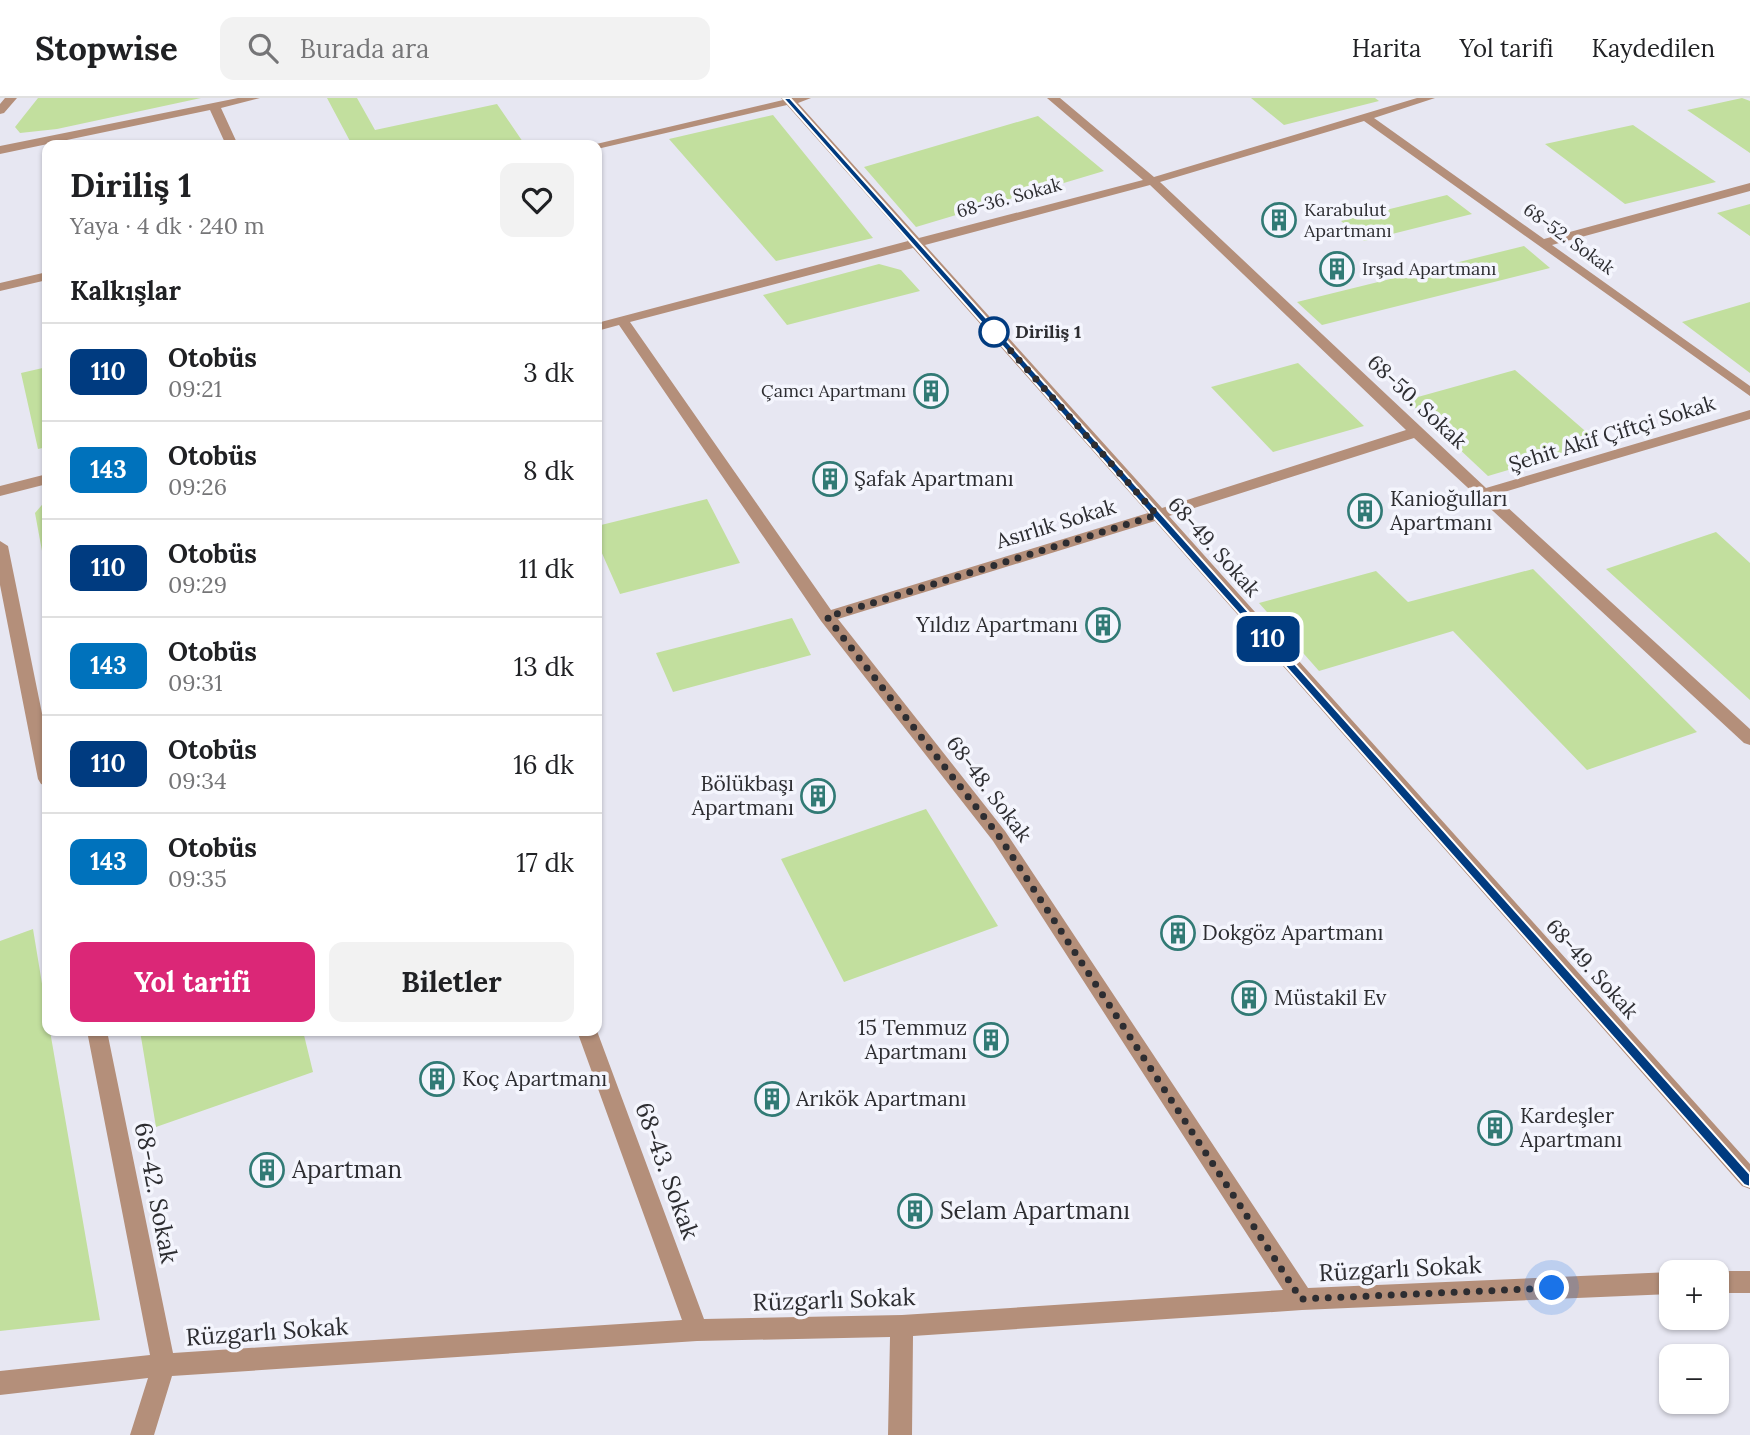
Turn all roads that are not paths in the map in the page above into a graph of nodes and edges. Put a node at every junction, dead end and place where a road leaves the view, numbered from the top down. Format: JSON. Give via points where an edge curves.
{"nodes":[{"id":1,"x":11,"y":98,"type":"edge"},
{"id":2,"x":254,"y":98,"type":"edge"},
{"id":3,"x":1053,"y":98,"type":"edge"},
{"id":4,"x":1429,"y":98,"type":"edge"},
{"id":5,"x":794,"y":99,"type":"edge"},
{"id":6,"x":214,"y":106,"type":"junction"},
{"id":7,"x":0,"y":111,"type":"edge"},
{"id":8,"x":1365,"y":117,"type":"junction"},
{"id":9,"x":49,"y":140,"type":"edge"},
{"id":10,"x":230,"y":140,"type":"edge"},
{"id":11,"x":42,"y":141,"type":"edge"},
{"id":12,"x":602,"y":145,"type":"edge"},
{"id":13,"x":0,"y":150,"type":"edge"},
{"id":14,"x":1152,"y":181,"type":"junction"},
{"id":15,"x":1750,"y":187,"type":"edge"},
{"id":16,"x":914,"y":243,"type":"junction"},
{"id":17,"x":1545,"y":243,"type":"junction"},
{"id":18,"x":42,"y":277,"type":"edge"},
{"id":19,"x":0,"y":287,"type":"edge"},
{"id":20,"x":622,"y":320,"type":"junction"},
{"id":21,"x":602,"y":326,"type":"edge"},
{"id":22,"x":1750,"y":392,"type":"edge"},
{"id":23,"x":1750,"y":414,"type":"edge"},
{"id":24,"x":1416,"y":432,"type":"junction"},
{"id":25,"x":42,"y":480,"type":"edge"},
{"id":26,"x":0,"y":491,"type":"edge"},
{"id":27,"x":1485,"y":493,"type":"junction"},
{"id":28,"x":1157,"y":515,"type":"junction"},
{"id":29,"x":0,"y":546,"type":"edge"},
{"id":30,"x":827,"y":617,"type":"junction"},
{"id":31,"x":1750,"y":739,"type":"edge"},
{"id":32,"x":42,"y":754,"type":"edge"},
{"id":33,"x":98,"y":1036,"type":"edge"},
{"id":34,"x":589,"y":1036,"type":"edge"},
{"id":35,"x":1750,"y":1180,"type":"edge"},
{"id":36,"x":1729,"y":1282,"type":"edge"},
{"id":37,"x":1750,"y":1282,"type":"edge"},
{"id":38,"x":1659,"y":1284,"type":"edge"},
{"id":39,"x":1301,"y":1299,"type":"junction"},
{"id":40,"x":902,"y":1326,"type":"junction"},
{"id":41,"x":697,"y":1330,"type":"junction"},
{"id":42,"x":164,"y":1365,"type":"junction"},
{"id":43,"x":0,"y":1384,"type":"edge"},
{"id":44,"x":142,"y":1435,"type":"edge"},
{"id":45,"x":900,"y":1435,"type":"edge"}],
"edges":[{"from":1,"to":7,"type":"street"},
{"from":2,"to":6,"type":"street"},
{"from":3,"to":14,"type":"street","name":"68-50. Sokak"},
{"from":4,"to":8,"type":"street","name":"68-36. Sokak"},
{"from":5,"to":12,"type":"street"},
{"from":5,"to":16,"type":"street","name":"68-49. Sokak"},
{"from":6,"to":9,"type":"street"},
{"from":6,"to":10,"type":"street"},
{"from":8,"to":14,"type":"street","name":"68-36. Sokak"},
{"from":8,"to":17,"type":"street","name":"68-52. Sokak"},
{"from":11,"to":13,"type":"street"},
{"from":14,"to":16,"type":"street","name":"68-36. Sokak"},
{"from":14,"to":24,"type":"street","name":"68-50. Sokak"},
{"from":15,"to":17,"type":"street"},
{"from":16,"to":20,"type":"street","name":"68-36. Sokak"},
{"from":16,"to":28,"type":"street","name":"68-49. Sokak"},
{"from":17,"to":22,"type":"street","name":"68-52. Sokak"},
{"from":18,"to":19,"type":"street"},
{"from":20,"to":21,"type":"street","name":"68-36. Sokak"},
{"from":20,"to":30,"type":"street","name":"68-48. Sokak"},
{"from":23,"to":27,"type":"street","name":"Şehit Akif Çiftçi Sokak"},
{"from":24,"to":27,"type":"street","name":"68-50. Sokak"},
{"from":24,"to":28,"type":"street","name":"Asırlık Sokak"},
{"from":25,"to":26,"type":"street"},
{"from":27,"to":31,"type":"street","name":"68-50. Sokak"},
{"from":28,"to":30,"type":"street","name":"Asırlık Sokak"},
{"from":28,"to":35,"type":"street","name":"68-49. Sokak"},
{"from":29,"to":32,"type":"street"},
{"from":30,"to":39,"type":"street","name":"68-48. Sokak","via":[[999,836]]},
{"from":33,"to":42,"type":"street","name":"68-42. Sokak"},
{"from":34,"to":41,"type":"street","name":"68-43. Sokak"},
{"from":36,"to":37,"type":"street"},
{"from":38,"to":39,"type":"street","name":"Rüzgarlı Sokak"},
{"from":39,"to":40,"type":"street","name":"Rüzgarlı Sokak"},
{"from":40,"to":41,"type":"street","name":"Rüzgarlı Sokak"},
{"from":40,"to":45,"type":"street"},
{"from":41,"to":42,"type":"street","name":"Rüzgarlı Sokak"},
{"from":42,"to":43,"type":"street","name":"Rüzgarlı Sokak"},
{"from":42,"to":44,"type":"street"}]}
